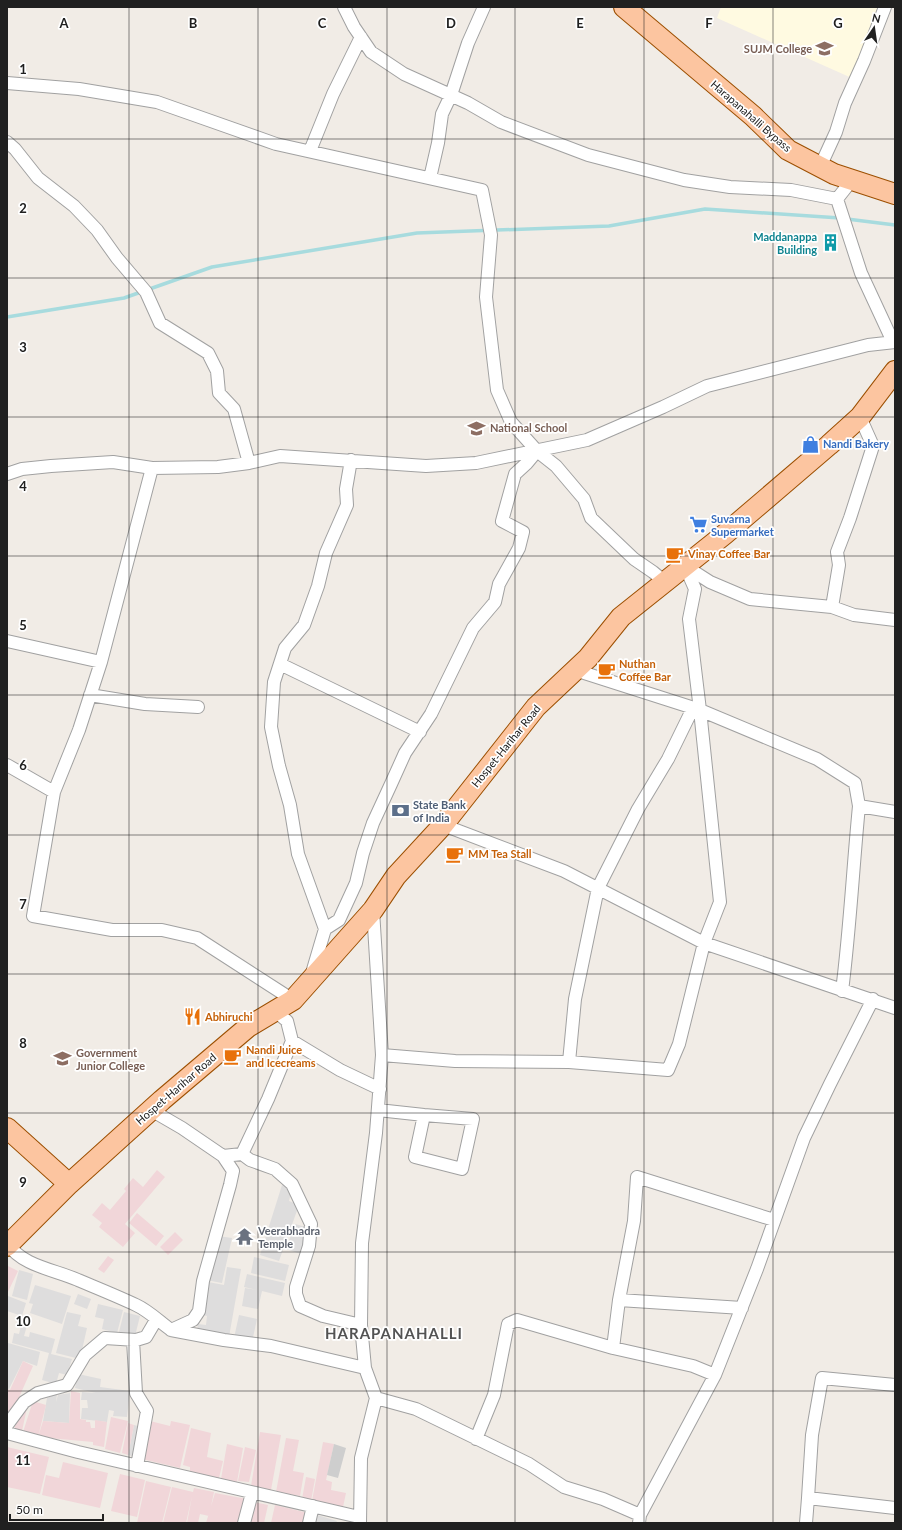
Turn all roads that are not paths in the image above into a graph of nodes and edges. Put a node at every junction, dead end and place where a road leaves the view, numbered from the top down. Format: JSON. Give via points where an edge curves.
{"nodes":[{"id":1,"x":344,"y":7,"type":"edge"},
{"id":2,"x":484,"y":7,"type":"edge"},
{"id":3,"x":624,"y":7,"type":"edge"},
{"id":4,"x":885,"y":7,"type":"edge"},
{"id":5,"x":360,"y":37,"type":"junction"},
{"id":6,"x":7,"y":83,"type":"edge"},
{"id":7,"x":451,"y":95,"type":"junction"},
{"id":8,"x":7,"y":142,"type":"edge"},
{"id":9,"x":310,"y":151,"type":"junction"},
{"id":10,"x":820,"y":167,"type":"junction"},
{"id":11,"x":430,"y":178,"type":"junction"},
{"id":12,"x":852,"y":180,"type":"junction"},
{"id":13,"x":895,"y":194,"type":"edge"},
{"id":14,"x":837,"y":199,"type":"junction"},
{"id":15,"x":894,"y":342,"type":"edge"},
{"id":16,"x":895,"y":371,"type":"edge"},
{"id":17,"x":860,"y":417,"type":"junction"},
{"id":18,"x":537,"y":450,"type":"junction"},
{"id":19,"x":350,"y":460,"type":"junction"},
{"id":20,"x":249,"y":463,"type":"junction"},
{"id":21,"x":152,"y":468,"type":"junction"},
{"id":22,"x":7,"y":474,"type":"edge"},
{"id":23,"x":685,"y":566,"type":"junction"},
{"id":24,"x":664,"y":582,"type":"junction"},
{"id":25,"x":832,"y":607,"type":"junction"},
{"id":26,"x":895,"y":620,"type":"edge"},
{"id":27,"x":7,"y":642,"type":"edge"},
{"id":28,"x":101,"y":662,"type":"junction"},
{"id":29,"x":280,"y":664,"type":"junction"},
{"id":30,"x":575,"y":670,"type":"junction"},
{"id":31,"x":90,"y":695,"type":"junction"},
{"id":32,"x":198,"y":707,"type":"dead end"},
{"id":33,"x":697,"y":709,"type":"junction"},
{"id":34,"x":420,"y":732,"type":"junction"},
{"id":35,"x":7,"y":765,"type":"edge"},
{"id":36,"x":54,"y":792,"type":"junction"},
{"id":37,"x":859,"y":806,"type":"junction"},
{"id":38,"x":895,"y":812,"type":"edge"},
{"id":39,"x":443,"y":825,"type":"junction"},
{"id":40,"x":598,"y":888,"type":"junction"},
{"id":41,"x":373,"y":910,"type":"junction"},
{"id":42,"x":325,"y":929,"type":"junction"},
{"id":43,"x":704,"y":942,"type":"junction"},
{"id":44,"x":310,"y":980,"type":"junction"},
{"id":45,"x":842,"y":991,"type":"junction"},
{"id":46,"x":293,"y":1000,"type":"junction"},
{"id":47,"x":873,"y":1000,"type":"junction"},
{"id":48,"x":895,"y":1008,"type":"edge"},
{"id":49,"x":274,"y":1010,"type":"junction"},
{"id":50,"x":292,"y":1041,"type":"junction"},
{"id":51,"x":382,"y":1055,"type":"junction"},
{"id":52,"x":569,"y":1062,"type":"junction"},
{"id":53,"x":380,"y":1089,"type":"junction"},
{"id":54,"x":150,"y":1110,"type":"junction"},
{"id":55,"x":378,"y":1110,"type":"junction"},
{"id":56,"x":424,"y":1115,"type":"junction"},
{"id":57,"x":7,"y":1128,"type":"edge"},
{"id":58,"x":242,"y":1154,"type":"junction"},
{"id":59,"x":222,"y":1156,"type":"junction"},
{"id":60,"x":69,"y":1184,"type":"junction"},
{"id":61,"x":774,"y":1220,"type":"junction"},
{"id":62,"x":8,"y":1245,"type":"edge"},
{"id":63,"x":619,"y":1300,"type":"junction"},
{"id":64,"x":742,"y":1308,"type":"junction"},
{"id":65,"x":156,"y":1320,"type":"junction"},
{"id":66,"x":361,"y":1326,"type":"junction"},
{"id":67,"x":171,"y":1330,"type":"junction"},
{"id":68,"x":133,"y":1340,"type":"junction"},
{"id":69,"x":613,"y":1348,"type":"junction"},
{"id":70,"x":365,"y":1368,"type":"junction"},
{"id":71,"x":714,"y":1375,"type":"junction"},
{"id":72,"x":895,"y":1385,"type":"edge"},
{"id":73,"x":376,"y":1398,"type":"junction"},
{"id":74,"x":7,"y":1425,"type":"edge"},
{"id":75,"x":7,"y":1433,"type":"edge"},
{"id":76,"x":476,"y":1439,"type":"junction"},
{"id":77,"x":137,"y":1466,"type":"junction"},
{"id":78,"x":252,"y":1493,"type":"junction"},
{"id":79,"x":808,"y":1498,"type":"junction"},
{"id":80,"x":313,"y":1506,"type":"junction"},
{"id":81,"x":895,"y":1508,"type":"edge"},
{"id":82,"x":640,"y":1519,"type":"edge"},
{"id":83,"x":359,"y":1520,"type":"edge"},
{"id":84,"x":244,"y":1523,"type":"edge"},
{"id":85,"x":309,"y":1523,"type":"edge"},
{"id":86,"x":806,"y":1523,"type":"edge"}],
"edges":[{"from":1,"to":5,"type":"street"},
{"from":2,"to":7,"type":"street","via":[[468,43]]},
{"from":3,"to":10,"type":"main road","name":"Harapanahalli Bypass","via":[[753,116],[788,150]]},
{"from":4,"to":10,"type":"street"},
{"from":5,"to":7,"type":"street","via":[[371,52],[404,74]]},
{"from":5,"to":9,"type":"street"},
{"from":6,"to":9,"type":"street","via":[[79,88],[157,102],[276,144]]},
{"from":7,"to":11,"type":"street","via":[[442,114]]},
{"from":7,"to":14,"type":"street","via":[[500,122],[588,155],[684,180],[730,187],[791,190]]},
{"from":8,"to":20,"type":"street","via":[[38,178],[74,206],[97,230],[146,292],[160,323],[208,353],[217,371],[220,393],[234,409]]},
{"from":9,"to":11,"type":"street"},
{"from":10,"to":12,"type":"main road","name":"Harapanahalli Bypass"},
{"from":11,"to":18,"type":"street","via":[[482,190],[491,235],[486,297],[497,390],[511,422]]},
{"from":12,"to":13,"type":"main road","name":"Harapanahalli Bypass"},
{"from":12,"to":14,"type":"street"},
{"from":14,"to":15,"type":"street","via":[[861,273]]},
{"from":15,"to":18,"type":"street","via":[[868,345],[707,386],[587,440]]},
{"from":16,"to":17,"type":"main road","name":"Hospet-Harihar Road"},
{"from":17,"to":23,"type":"main road","name":"Hospet-Harihar Road","via":[[788,482]]},
{"from":17,"to":25,"type":"street","via":[[873,446],[837,552],[839,565]]},
{"from":18,"to":19,"type":"street","via":[[454,465],[426,466]]},
{"from":18,"to":24,"type":"street","via":[[556,466],[584,499],[591,518],[634,559]]},
{"from":18,"to":34,"type":"street","via":[[515,474],[502,521],[523,532],[519,548],[499,584],[495,602],[473,628]]},
{"from":19,"to":20,"type":"street","via":[[280,456]]},
{"from":19,"to":29,"type":"street","via":[[346,489],[347,505],[326,553],[304,625],[285,648]]},
{"from":20,"to":21,"type":"street","via":[[218,467]]},
{"from":21,"to":22,"type":"street","via":[[113,462],[22,469]]},
{"from":21,"to":28,"type":"street"},
{"from":23,"to":24,"type":"main road","name":"Hospet-Harihar Road"},
{"from":23,"to":25,"type":"street","via":[[710,582],[750,599]]},
{"from":23,"to":33,"type":"street","via":[[695,589],[689,619]]},
{"from":24,"to":30,"type":"main road","name":"Hospet-Harihar Road","via":[[621,618]]},
{"from":25,"to":26,"type":"street","via":[[854,615]]},
{"from":27,"to":28,"type":"street"},
{"from":28,"to":31,"type":"street"},
{"from":29,"to":34,"type":"street"},
{"from":29,"to":42,"type":"street","via":[[274,682],[271,727],[290,805],[298,854]]},
{"from":30,"to":33,"type":"street"},
{"from":30,"to":39,"type":"main road","name":"Hospet-Harihar Road","via":[[536,707]]},
{"from":31,"to":32,"type":"street","via":[[145,704]]},
{"from":31,"to":36,"type":"street"},
{"from":33,"to":37,"type":"street","via":[[817,759],[855,783]]},
{"from":33,"to":40,"type":"street","via":[[638,809]]},
{"from":33,"to":43,"type":"street","via":[[720,902]]},
{"from":34,"to":42,"type":"street","via":[[405,753],[373,823],[362,853],[356,883],[339,920]]},
{"from":35,"to":36,"type":"street"},
{"from":36,"to":46,"type":"street","via":[[33,916],[112,930],[162,930],[197,938]]},
{"from":37,"to":38,"type":"street"},
{"from":37,"to":45,"type":"street","via":[[850,929]]},
{"from":39,"to":40,"type":"street","via":[[564,871]]},
{"from":39,"to":41,"type":"main road","name":"Hospet-Harihar Road","via":[[396,876]]},
{"from":40,"to":43,"type":"street"},
{"from":40,"to":52,"type":"street","via":[[575,999]]},
{"from":41,"to":44,"type":"main road","name":"Hospet-Harihar Road"},
{"from":41,"to":51,"type":"street"},
{"from":42,"to":44,"type":"street"},
{"from":43,"to":45,"type":"street"},
{"from":43,"to":52,"type":"street","via":[[679,1044],[668,1070]]},
{"from":44,"to":46,"type":"main road","name":"Hospet-Harihar Road"},
{"from":45,"to":47,"type":"street"},
{"from":46,"to":49,"type":"main road","name":"Hospet-Harihar Road"},
{"from":47,"to":48,"type":"street"},
{"from":47,"to":61,"type":"street","via":[[804,1138]]},
{"from":49,"to":50,"type":"street","via":[[287,1021]]},
{"from":49,"to":54,"type":"main road","name":"Hospet-Harihar Road","via":[[248,1027]]},
{"from":50,"to":53,"type":"street","via":[[340,1070]]},
{"from":50,"to":58,"type":"street"},
{"from":51,"to":52,"type":"street","via":[[455,1061]]},
{"from":51,"to":53,"type":"street"},
{"from":53,"to":55,"type":"street"},
{"from":54,"to":59,"type":"street","via":[[182,1128]]},
{"from":54,"to":60,"type":"main road","name":"Hospet-Harihar Road"},
{"from":55,"to":56,"type":"street"},
{"from":55,"to":66,"type":"street","via":[[362,1243]]},
{"from":56,"to":56,"type":"street","via":[[473,1119],[462,1169],[415,1157]]},
{"from":57,"to":60,"type":"main road"},
{"from":58,"to":59,"type":"street"},
{"from":58,"to":66,"type":"street","via":[[250,1160],[275,1169],[292,1184],[311,1224],[309,1246],[296,1287],[300,1306],[323,1316]]},
{"from":59,"to":67,"type":"street","via":[[233,1171],[203,1281],[199,1311],[193,1320]]},
{"from":60,"to":62,"type":"main road","name":"Hospet-Harihar Road"},
{"from":61,"to":63,"type":"street","via":[[637,1177],[634,1221]]},
{"from":61,"to":64,"type":"street"},
{"from":62,"to":65,"type":"street","via":[[14,1253],[138,1306]]},
{"from":63,"to":64,"type":"street"},
{"from":63,"to":69,"type":"street"},
{"from":64,"to":71,"type":"street"},
{"from":65,"to":67,"type":"street"},
{"from":65,"to":68,"type":"street","via":[[146,1337]]},
{"from":66,"to":70,"type":"street"},
{"from":67,"to":70,"type":"street","via":[[271,1346]]},
{"from":68,"to":74,"type":"street","via":[[105,1338],[85,1355],[67,1385],[38,1393],[24,1402]]},
{"from":68,"to":77,"type":"street","via":[[136,1393],[147,1411]]},
{"from":69,"to":71,"type":"street","via":[[693,1366]]},
{"from":69,"to":76,"type":"street","via":[[517,1320],[508,1324],[494,1395]]},
{"from":70,"to":73,"type":"street"},
{"from":71,"to":82,"type":"street"},
{"from":72,"to":79,"type":"street","via":[[822,1378],[812,1435]]},
{"from":73,"to":76,"type":"street","via":[[416,1409]]},
{"from":73,"to":83,"type":"street","via":[[361,1458]]},
{"from":75,"to":77,"type":"street"},
{"from":76,"to":82,"type":"street","via":[[528,1464],[564,1487],[603,1499]]},
{"from":77,"to":78,"type":"street"},
{"from":78,"to":80,"type":"street"},
{"from":78,"to":84,"type":"street"},
{"from":79,"to":81,"type":"street"},
{"from":79,"to":86,"type":"street"},
{"from":80,"to":83,"type":"street"},
{"from":80,"to":85,"type":"street"}]}
